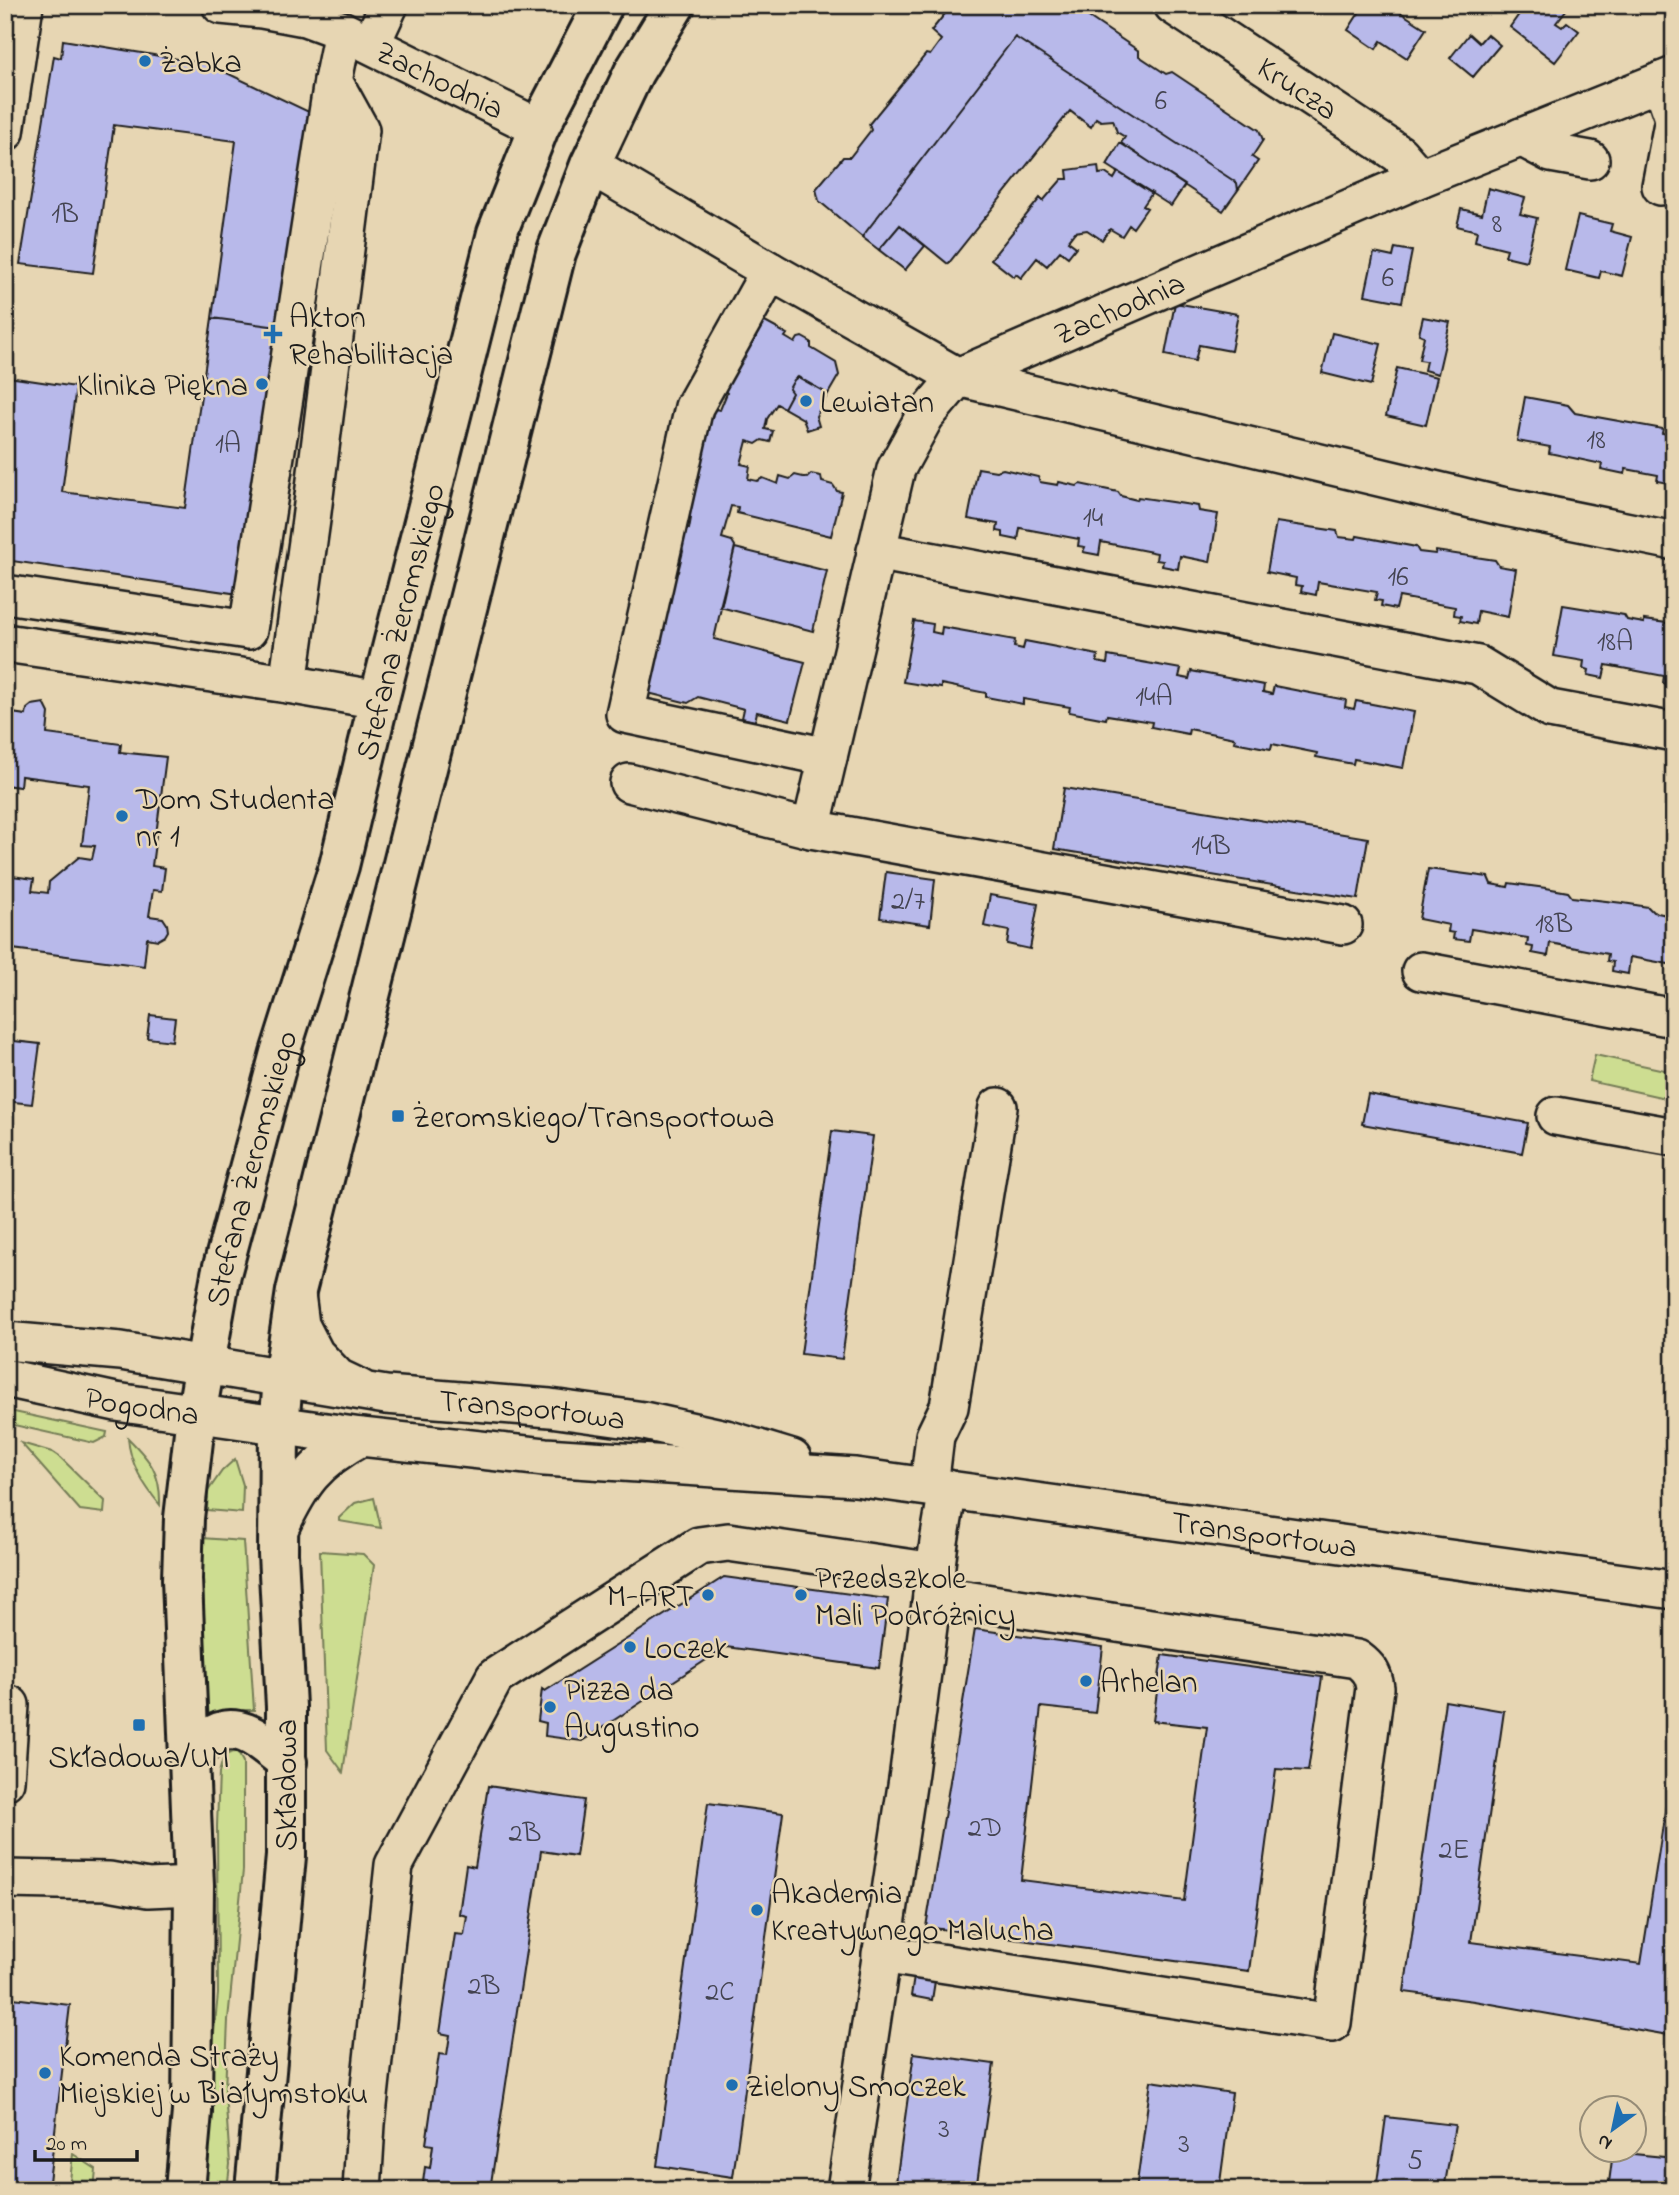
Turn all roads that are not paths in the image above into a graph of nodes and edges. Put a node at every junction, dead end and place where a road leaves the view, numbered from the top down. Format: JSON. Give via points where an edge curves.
{"nodes":[{"id":1,"x":24,"y":5,"type":"edge"},
{"id":2,"x":220,"y":5,"type":"edge"},
{"id":3,"x":389,"y":5,"type":"edge"},
{"id":4,"x":603,"y":5,"type":"edge"},
{"id":5,"x":675,"y":5,"type":"edge"},
{"id":6,"x":1173,"y":5,"type":"edge"},
{"id":7,"x":357,"y":37,"type":"junction"},
{"id":8,"x":1667,"y":78,"type":"edge"},
{"id":9,"x":332,"y":81,"type":"junction"},
{"id":10,"x":539,"y":128,"type":"junction"},
{"id":11,"x":5,"y":132,"type":"edge"},
{"id":12,"x":1521,"y":137,"type":"junction"},
{"id":13,"x":1590,"y":160,"type":"dead end"},
{"id":14,"x":590,"y":165,"type":"junction"},
{"id":15,"x":1420,"y":178,"type":"junction"},
{"id":16,"x":1661,"y":186,"type":"dead end"},
{"id":17,"x":571,"y":214,"type":"junction"},
{"id":18,"x":770,"y":271,"type":"junction"},
{"id":19,"x":958,"y":377,"type":"junction"},
{"id":20,"x":1674,"y":541,"type":"edge"},
{"id":21,"x":876,"y":551,"type":"junction"},
{"id":22,"x":5,"y":594,"type":"edge"},
{"id":23,"x":5,"y":643,"type":"edge"},
{"id":24,"x":288,"y":684,"type":"junction"},
{"id":25,"x":379,"y":700,"type":"junction"},
{"id":26,"x":1674,"y":732,"type":"edge"},
{"id":27,"x":828,"y":757,"type":"junction"},
{"id":28,"x":629,"y":783,"type":"dead end"},
{"id":29,"x":811,"y":830,"type":"junction"},
{"id":30,"x":1343,"y":925,"type":"dead end"},
{"id":31,"x":1421,"y":971,"type":"dead end"},
{"id":32,"x":1674,"y":1018,"type":"edge"},
{"id":33,"x":998,"y":1107,"type":"dead end"},
{"id":34,"x":1556,"y":1115,"type":"dead end"},
{"id":35,"x":1674,"y":1137,"type":"edge"},
{"id":36,"x":296,"y":1291,"type":"junction"},
{"id":37,"x":5,"y":1341,"type":"edge"},
{"id":38,"x":204,"y":1366,"type":"junction"},
{"id":39,"x":5,"y":1378,"type":"edge"},
{"id":40,"x":283,"y":1379,"type":"junction"},
{"id":41,"x":366,"y":1392,"type":"junction"},
{"id":42,"x":196,"y":1415,"type":"junction"},
{"id":43,"x":279,"y":1427,"type":"junction"},
{"id":44,"x":361,"y":1437,"type":"junction"},
{"id":45,"x":855,"y":1477,"type":"junction"},
{"id":46,"x":938,"y":1488,"type":"junction"},
{"id":47,"x":279,"y":1529,"type":"junction"},
{"id":48,"x":934,"y":1584,"type":"junction"},
{"id":49,"x":1674,"y":1590,"type":"edge"},
{"id":50,"x":10,"y":1705,"type":"dead end"},
{"id":51,"x":190,"y":1758,"type":"junction"},
{"id":52,"x":287,"y":1762,"type":"junction"},
{"id":53,"x":5,"y":1781,"type":"edge"},
{"id":54,"x":5,"y":1879,"type":"edge"},
{"id":55,"x":194,"y":1886,"type":"junction"},
{"id":56,"x":881,"y":1954,"type":"junction"},
{"id":57,"x":185,"y":2190,"type":"edge"},
{"id":58,"x":255,"y":2190,"type":"edge"},
{"id":59,"x":362,"y":2190,"type":"edge"},
{"id":60,"x":846,"y":2190,"type":"edge"}],
"edges":[{"from":1,"to":11,"type":"street"},
{"from":2,"to":7,"type":"street","name":"Zachodnia","via":[[305,17]]},
{"from":3,"to":7,"type":"street"},
{"from":4,"to":10,"type":"main road","name":"Stefana Żeromskiego"},
{"from":5,"to":14,"type":"main road","name":"Stefana Żeromskiego","via":[[634,72]]},
{"from":6,"to":15,"type":"street","name":"Krucza","via":[[1399,154]]},
{"from":7,"to":9,"type":"street"},
{"from":7,"to":10,"type":"street","name":"Zachodnia"},
{"from":8,"to":12,"type":"street","name":"Zachodnia"},
{"from":8,"to":16,"type":"street","via":[[1674,118]]},
{"from":9,"to":22,"type":"street","via":[[248,630]]},
{"from":9,"to":24,"type":"street","via":[[360,130]]},
{"from":10,"to":17,"type":"main road","via":[[565,166]]},
{"from":10,"to":25,"type":"main road","name":"Stefana Żeromskiego","via":[[497,233]]},
{"from":12,"to":13,"type":"street","via":[[1551,153]]},
{"from":12,"to":15,"type":"street","name":"Zachodnia"},
{"from":14,"to":17,"type":"main road","name":"Stefana Żeromskiego"},
{"from":14,"to":18,"type":"street"},
{"from":15,"to":19,"type":"street","name":"Zachodnia"},
{"from":17,"to":36,"type":"main road","name":"Stefana Żeromskiego","via":[[556,253]]},
{"from":18,"to":19,"type":"street"},
{"from":18,"to":27,"type":"street","via":[[694,407],[625,714]]},
{"from":19,"to":20,"type":"street","via":[[1502,506]]},
{"from":19,"to":21,"type":"street","via":[[925,416],[896,469]]},
{"from":21,"to":26,"type":"street","via":[[1478,665],[1550,709]]},
{"from":21,"to":27,"type":"street"},
{"from":23,"to":24,"type":"street"},
{"from":24,"to":25,"type":"street"},
{"from":25,"to":38,"type":"main road","name":"Stefana Żeromskiego","via":[[339,866],[280,1053],[220,1274]]},
{"from":27,"to":29,"type":"street"},
{"from":28,"to":29,"type":"street"},
{"from":29,"to":30,"type":"street"},
{"from":31,"to":32,"type":"street"},
{"from":33,"to":46,"type":"street","via":[[949,1407],[935,1436]]},
{"from":34,"to":35,"type":"street"},
{"from":36,"to":40,"type":"main road","name":"Stefana Żeromskiego"},
{"from":36,"to":41,"type":"street","via":[[300,1325],[315,1354],[338,1378]]},
{"from":37,"to":38,"type":"street","name":"Pogodna","via":[[121,1351]]},
{"from":38,"to":40,"type":"street","name":"Transportowa"},
{"from":38,"to":42,"type":"main road","name":"Stefana Żeromskiego"},
{"from":39,"to":42,"type":"street","name":"Pogodna"},
{"from":40,"to":41,"type":"street","name":"Transportowa"},
{"from":40,"to":43,"type":"main road","name":"Składowa"},
{"from":41,"to":45,"type":"street","name":"Transportowa","via":[[644,1421],[726,1439]]},
{"from":42,"to":43,"type":"street","name":"Pogodna"},
{"from":42,"to":51,"type":"main road","via":[[182,1579]]},
{"from":43,"to":44,"type":"street","name":"Transportowa"},
{"from":43,"to":47,"type":"main road","name":"Składowa"},
{"from":44,"to":45,"type":"street","name":"Transportowa","via":[[545,1457]]},
{"from":44,"to":47,"type":"street","via":[[313,1470]]},
{"from":45,"to":46,"type":"street","name":"Transportowa"},
{"from":46,"to":48,"type":"street"},
{"from":46,"to":49,"type":"street","name":"Transportowa"},
{"from":47,"to":52,"type":"main road","name":"Składowa"},
{"from":48,"to":56,"type":"street"},
{"from":48,"to":56,"type":"street","via":[[1357,1659],[1367,1666],[1374,1675],[1375,1688],[1332,2023]]},
{"from":48,"to":59,"type":"street","via":[[713,1542],[665,1566],[495,1676],[394,1865]]},
{"from":50,"to":53,"type":"street"},
{"from":51,"to":52,"type":"main road","via":[[208,1738],[232,1730],[256,1737]]},
{"from":51,"to":55,"type":"main road"},
{"from":52,"to":58,"type":"main road","name":"Składowa","via":[[286,1856]]},
{"from":54,"to":55,"type":"street","via":[[109,1881],[148,1888]]},
{"from":55,"to":57,"type":"main road","via":[[192,2112]]},
{"from":56,"to":60,"type":"street"}]}
